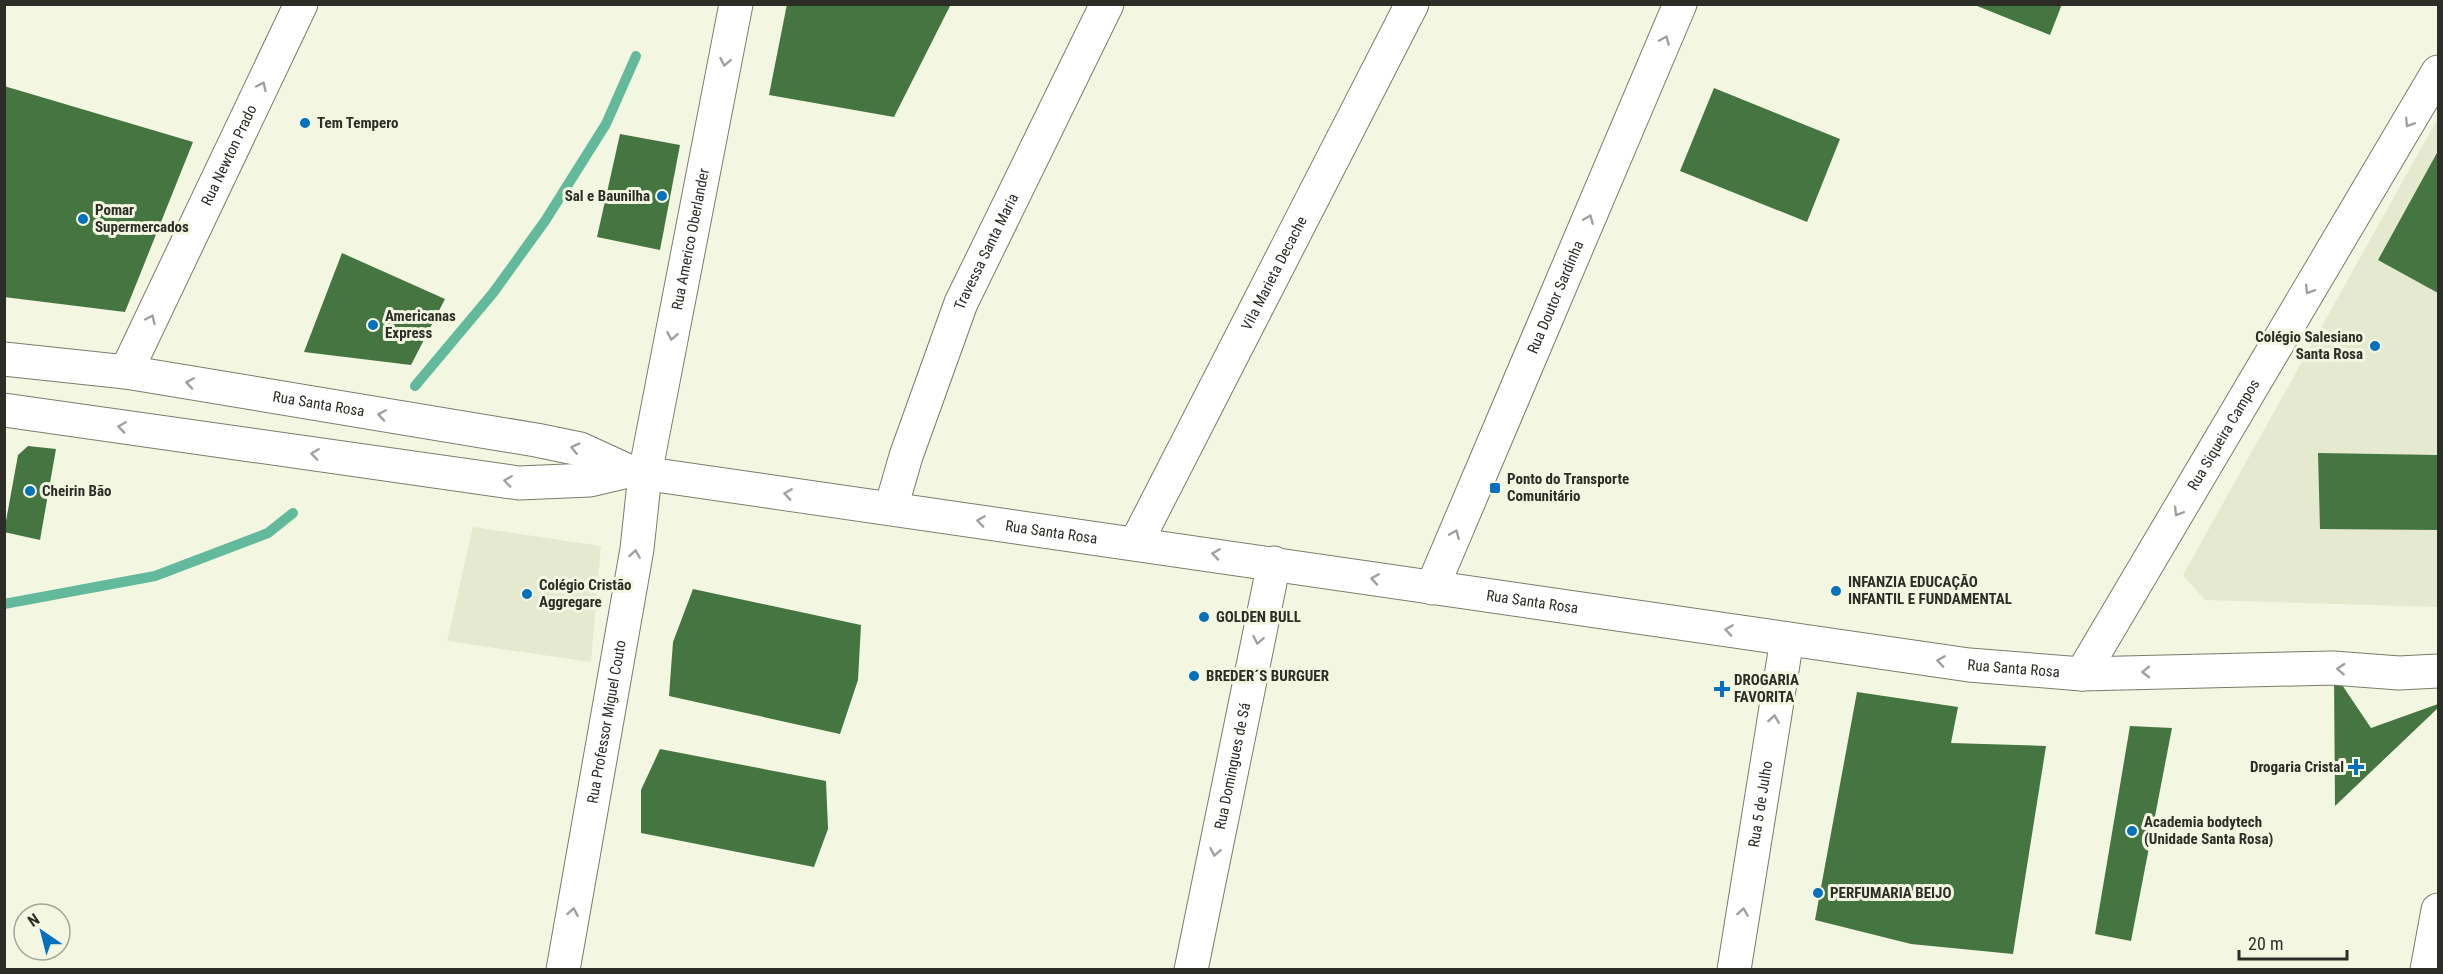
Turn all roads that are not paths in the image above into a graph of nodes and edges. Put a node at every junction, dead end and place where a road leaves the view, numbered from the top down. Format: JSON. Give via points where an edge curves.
{"nodes":[{"id":1,"x":301,"y":4,"type":"edge"},
{"id":2,"x":736,"y":4,"type":"edge"},
{"id":3,"x":1107,"y":4,"type":"edge"},
{"id":4,"x":1412,"y":4,"type":"edge"},
{"id":5,"x":1680,"y":4,"type":"edge"},
{"id":6,"x":2439,"y":72,"type":"edge"},
{"id":7,"x":4,"y":359,"type":"edge"},
{"id":8,"x":126,"y":372,"type":"junction"},
{"id":9,"x":4,"y":410,"type":"edge"},
{"id":10,"x":637,"y":472,"type":"junction"},
{"id":11,"x":891,"y":508,"type":"junction"},
{"id":12,"x":1136,"y":543,"type":"junction"},
{"id":13,"x":1274,"y":562,"type":"junction"},
{"id":14,"x":1432,"y":588,"type":"junction"},
{"id":15,"x":1787,"y":639,"type":"junction"},
{"id":16,"x":2439,"y":671,"type":"edge"},
{"id":17,"x":2399,"y":673,"type":"junction"},
{"id":18,"x":2082,"y":674,"type":"junction"},
{"id":19,"x":2439,"y":695,"type":"edge"},
{"id":20,"x":2439,"y":910,"type":"edge"},
{"id":21,"x":563,"y":969,"type":"edge"},
{"id":22,"x":1191,"y":969,"type":"edge"},
{"id":23,"x":1734,"y":969,"type":"edge"},
{"id":24,"x":2427,"y":969,"type":"edge"}],
"edges":[{"from":8,"to":1,"type":"street","name":"Rua Newton Prado","one_way":true},
{"from":2,"to":10,"type":"street","name":"Rua Americo Oberlander","one_way":true},
{"from":3,"to":11,"type":"street","name":"Travessa Santa Maria","via":[[961,303]]},
{"from":4,"to":12,"type":"street","name":"Vila Marieta Decache"},
{"from":14,"to":5,"type":"street","name":"Rua Doutor Sardinha","one_way":true},
{"from":6,"to":18,"type":"street","name":"Rua Siqueira Campos","one_way":true},
{"from":7,"to":8,"type":"street","name":"Rua Santa Rosa"},
{"from":10,"to":8,"type":"street","name":"Rua Santa Rosa","one_way":true,"via":[[599,456],[547,442]]},
{"from":10,"to":9,"type":"street","name":"Rua Santa Rosa","one_way":true,"via":[[590,480],[519,483]]},
{"from":11,"to":10,"type":"street","name":"Rua Santa Rosa","one_way":true},
{"from":21,"to":10,"type":"street","name":"Rua Professor Miguel Couto","one_way":true,"via":[[637,549]]},
{"from":12,"to":11,"type":"street","name":"Rua Santa Rosa","one_way":true},
{"from":13,"to":12,"type":"street","name":"Rua Santa Rosa","one_way":true},
{"from":14,"to":13,"type":"street","name":"Rua Santa Rosa","one_way":true},
{"from":13,"to":22,"type":"street","name":"Rua Domingues de Sá","one_way":true},
{"from":15,"to":14,"type":"street","name":"Rua Santa Rosa","one_way":true},
{"from":18,"to":15,"type":"street","name":"Rua Santa Rosa","one_way":true,"via":[[1969,665]]},
{"from":23,"to":15,"type":"street","name":"Rua 5 de Julho","one_way":true},
{"from":16,"to":17,"type":"street","name":"Rua Santa Rosa"},
{"from":17,"to":18,"type":"street","name":"Rua Santa Rosa","one_way":true,"via":[[2333,668]]},
{"from":17,"to":19,"type":"street"},
{"from":20,"to":24,"type":"street"}]}
